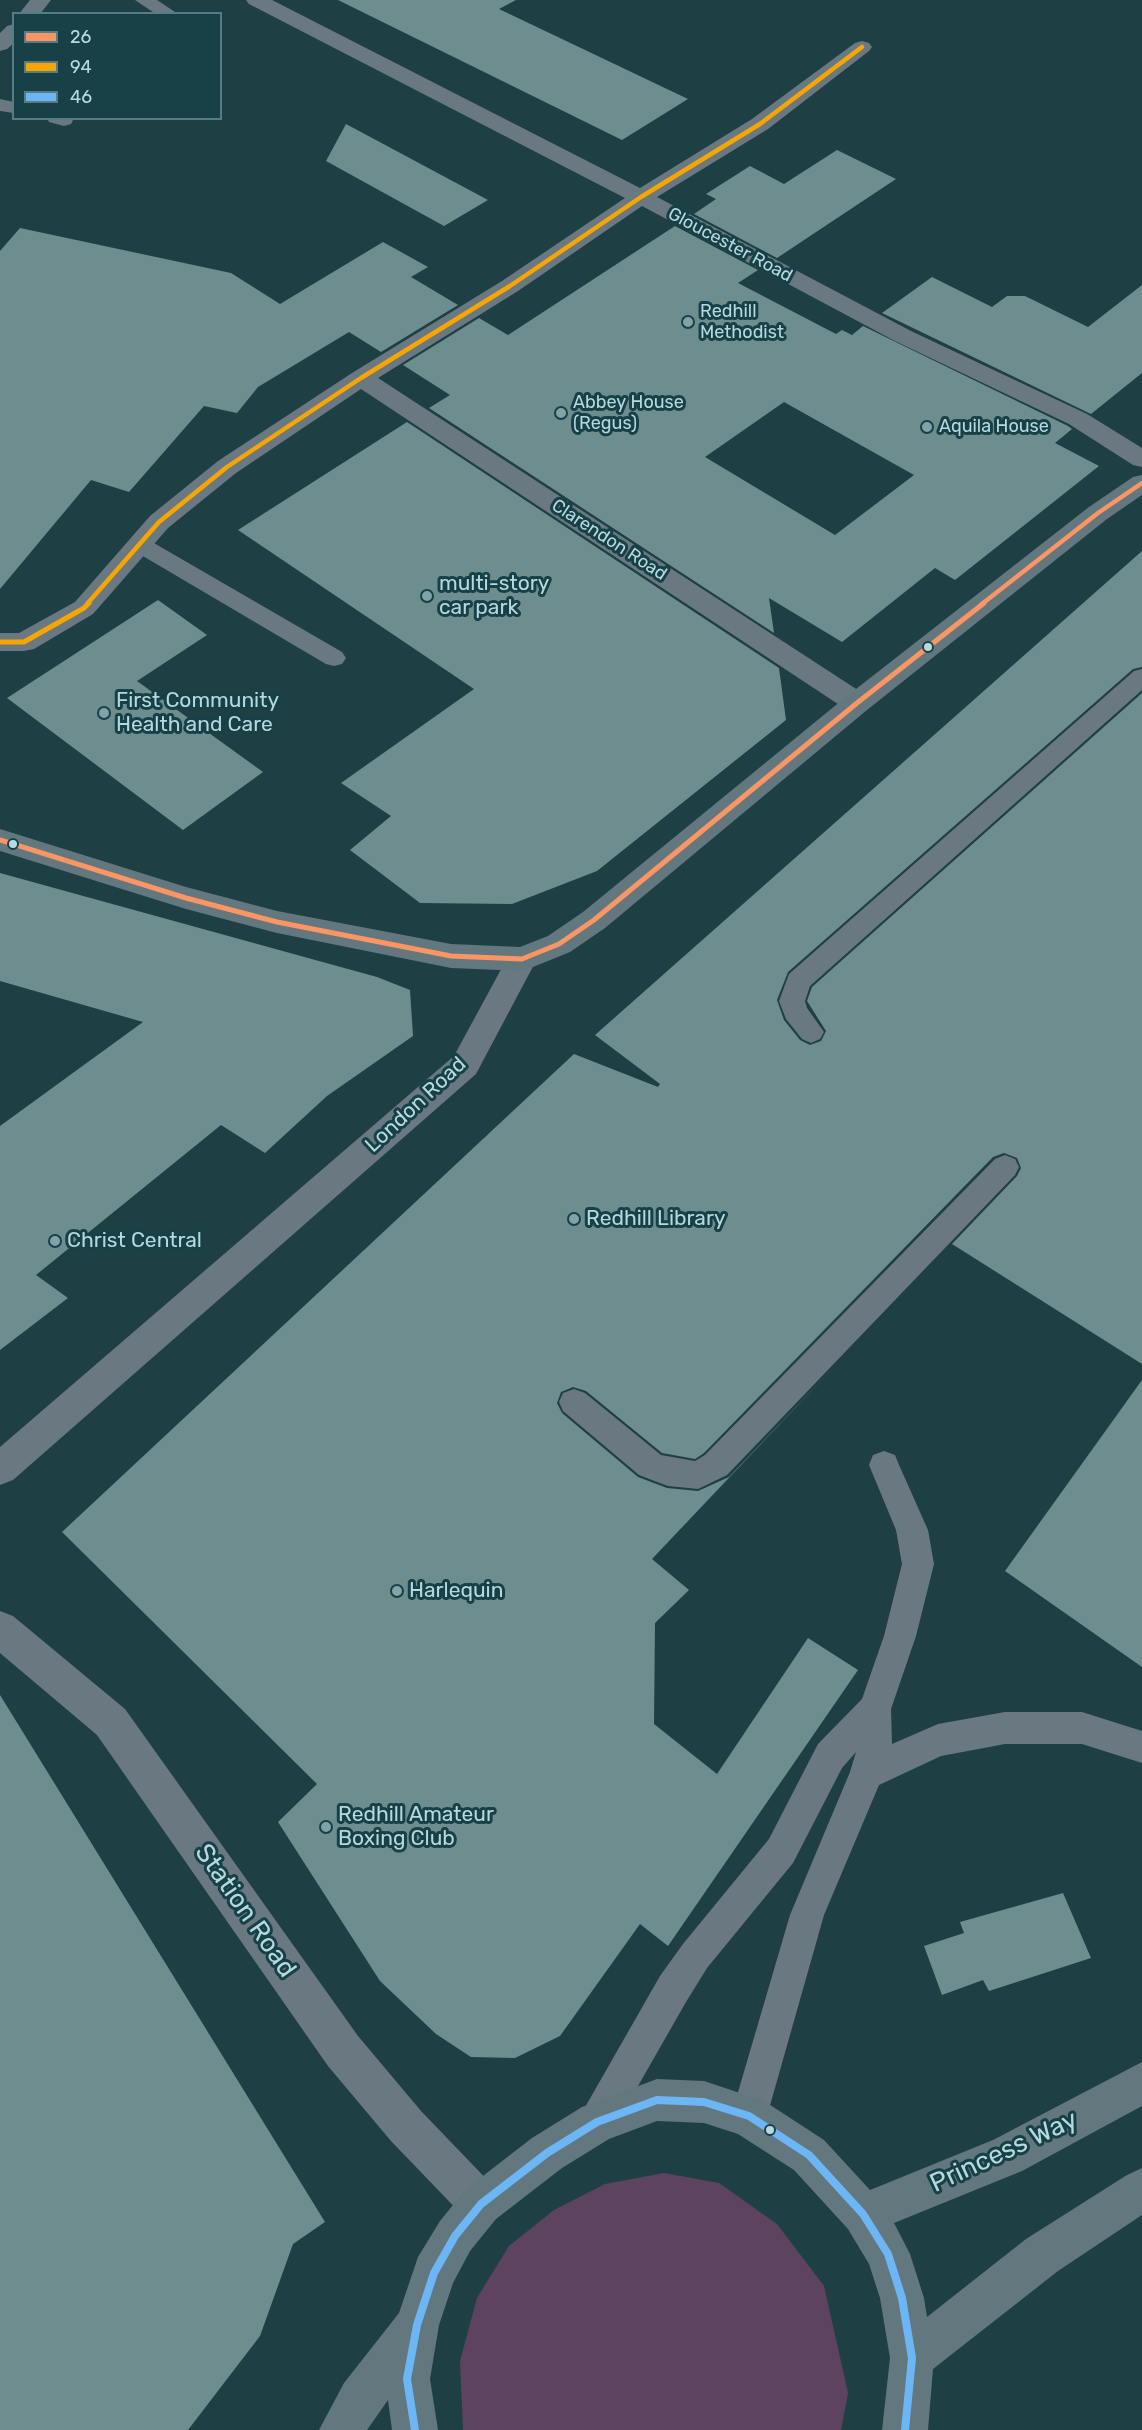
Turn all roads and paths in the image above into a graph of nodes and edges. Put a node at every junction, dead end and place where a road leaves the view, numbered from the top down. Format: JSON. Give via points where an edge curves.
{"nodes":[{"id":1,"x":41,"y":0,"type":"edge"},
{"id":2,"x":144,"y":0,"type":"edge"},
{"id":3,"x":256,"y":0,"type":"edge"},
{"id":4,"x":31,"y":12,"type":"edge"},
{"id":5,"x":166,"y":12,"type":"edge"},
{"id":6,"x":12,"y":32,"type":"edge"},
{"id":7,"x":0,"y":45,"type":"edge"},
{"id":8,"x":862,"y":47,"type":"dead end"},
{"id":9,"x":641,"y":197,"type":"junction"},
{"id":10,"x":362,"y":378,"type":"junction"},
{"id":11,"x":1078,"y":419,"type":"junction"},
{"id":12,"x":1142,"y":430,"type":"edge"},
{"id":13,"x":1142,"y":459,"type":"edge"},
{"id":14,"x":1142,"y":483,"type":"edge"},
{"id":15,"x":1142,"y":505,"type":"edge"},
{"id":16,"x":1098,"y":513,"type":"junction"},
{"id":17,"x":139,"y":544,"type":"junction"},
{"id":18,"x":0,"y":642,"type":"edge"},
{"id":19,"x":334,"y":658,"type":"dead end"},
{"id":20,"x":1142,"y":677,"type":"edge"},
{"id":21,"x":857,"y":703,"type":"junction"},
{"id":22,"x":0,"y":840,"type":"edge"},
{"id":23,"x":522,"y":959,"type":"junction"},
{"id":24,"x":811,"y":1032,"type":"dead end"},
{"id":25,"x":1005,"y":1167,"type":"dead end"},
{"id":26,"x":574,"y":1402,"type":"dead end"},
{"id":27,"x":884,"y":1465,"type":"dead end"},
{"id":28,"x":0,"y":1469,"type":"edge"},
{"id":29,"x":0,"y":1629,"type":"edge"},
{"id":30,"x":875,"y":1709,"type":"junction"},
{"id":31,"x":1142,"y":1747,"type":"edge"},
{"id":32,"x":867,"y":1773,"type":"junction"},
{"id":33,"x":1142,"y":2083,"type":"edge"},
{"id":34,"x":749,"y":2116,"type":"junction"},
{"id":35,"x":597,"y":2122,"type":"junction"},
{"id":36,"x":1142,"y":2190,"type":"edge"},
{"id":37,"x":481,"y":2204,"type":"junction"},
{"id":38,"x":862,"y":2214,"type":"junction"},
{"id":39,"x":417,"y":2325,"type":"junction"},
{"id":40,"x":912,"y":2358,"type":"junction"},
{"id":41,"x":342,"y":2430,"type":"edge"},
{"id":42,"x":415,"y":2430,"type":"edge"},
{"id":43,"x":905,"y":2430,"type":"edge"}],
"edges":[{"from":1,"to":4,"type":"street"},
{"from":2,"to":5,"type":"lane"},
{"from":3,"to":9,"type":"street","name":"Gloucester Road"},
{"from":6,"to":7,"type":"street"},
{"from":8,"to":9,"type":"street","via":[[760,124]]},
{"from":9,"to":10,"type":"street","via":[[510,286]]},
{"from":9,"to":11,"type":"street","name":"Gloucester Road","via":[[903,336]]},
{"from":10,"to":17,"type":"street","via":[[227,467],[159,522]]},
{"from":10,"to":21,"type":"street","name":"Clarendon Road"},
{"from":11,"to":12,"type":"street","name":"Gloucester Road"},
{"from":11,"to":13,"type":"street","name":"Gloucester Road"},
{"from":14,"to":16,"type":"main road"},
{"from":15,"to":16,"type":"main road"},
{"from":16,"to":21,"type":"main road"},
{"from":17,"to":18,"type":"street","via":[[84,608],[24,642]]},
{"from":17,"to":19,"type":"lane"},
{"from":20,"to":24,"type":"lane","via":[[798,981],[792,1001],[795,1012]]},
{"from":21,"to":23,"type":"main road","via":[[594,920],[559,944]]},
{"from":22,"to":23,"type":"main road","via":[[277,922],[451,956]]},
{"from":23,"to":28,"type":"street","name":"London Road","via":[[465,1065]]},
{"from":25,"to":26,"type":"lane","via":[[716,1465],[698,1475],[668,1472],[650,1465]]},
{"from":27,"to":30,"type":"lane","via":[[912,1530],[918,1564],[900,1636]]},
{"from":29,"to":37,"type":"street","name":"Station Road","via":[[111,1722],[343,2051],[406,2126]]},
{"from":30,"to":32,"type":"lane","via":[[876,1742]]},
{"from":30,"to":35,"type":"lane","via":[[830,1756],[781,1851],[678,1981]]},
{"from":31,"to":32,"type":"lane","via":[[1082,1728],[1005,1728],[938,1740]]},
{"from":32,"to":34,"type":"lane","via":[[807,1915]]},
{"from":33,"to":38,"type":"main road","name":"Princess Way","via":[[1007,2156]]},
{"from":34,"to":35,"type":"main road","via":[[704,2102],[657,2100]]},
{"from":34,"to":38,"type":"main road","via":[[809,2155]]},
{"from":35,"to":37,"type":"main road"},
{"from":36,"to":40,"type":"main road","via":[[1042,2255]]},
{"from":37,"to":39,"type":"main road","via":[[455,2236],[434,2273]]},
{"from":38,"to":40,"type":"main road","via":[[888,2254],[902,2298]]},
{"from":39,"to":41,"type":"main road","via":[[360,2399]]},
{"from":39,"to":42,"type":"main road","via":[[408,2379]]},
{"from":40,"to":43,"type":"main road"}]}
